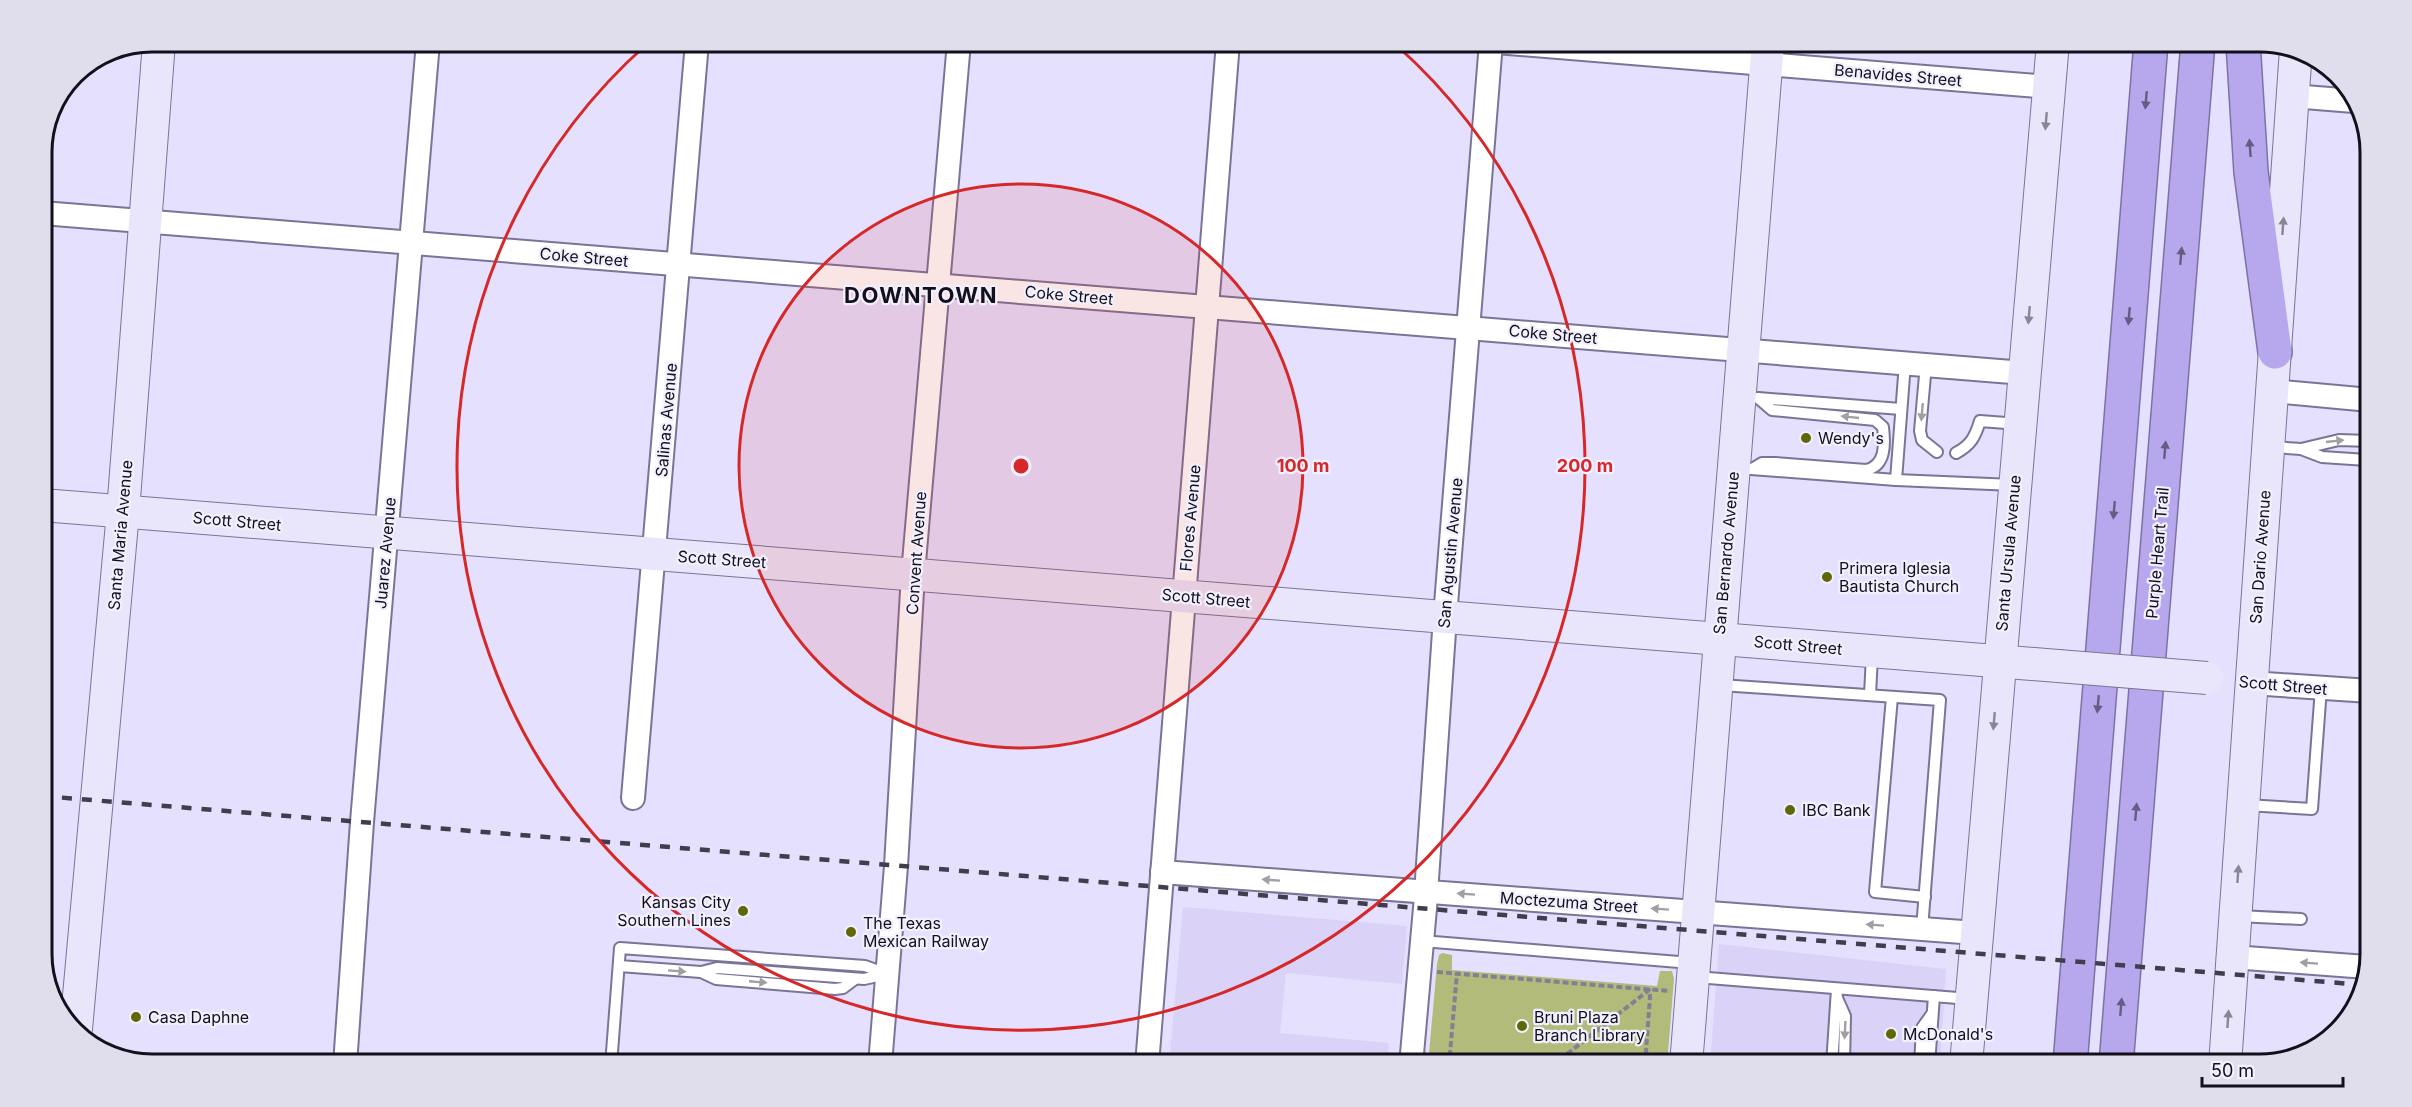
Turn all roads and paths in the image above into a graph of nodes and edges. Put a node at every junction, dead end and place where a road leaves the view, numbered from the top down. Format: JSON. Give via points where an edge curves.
{"nodes":[{"id":1,"x":158,"y":52,"type":"edge"},
{"id":2,"x":427,"y":52,"type":"edge"},
{"id":3,"x":696,"y":52,"type":"edge"},
{"id":4,"x":958,"y":52,"type":"edge"},
{"id":5,"x":1227,"y":52,"type":"edge"},
{"id":6,"x":1490,"y":52,"type":"edge"},
{"id":7,"x":1742,"y":52,"type":"edge"},
{"id":8,"x":2052,"y":52,"type":"edge"},
{"id":9,"x":2150,"y":52,"type":"edge"},
{"id":10,"x":2197,"y":52,"type":"edge"},
{"id":11,"x":2244,"y":52,"type":"edge"},
{"id":12,"x":1767,"y":53,"type":"edge"},
{"id":13,"x":2295,"y":59,"type":"edge"},
{"id":14,"x":2049,"y":87,"type":"junction"},
{"id":15,"x":2292,"y":96,"type":"junction"},
{"id":16,"x":2344,"y":100,"type":"edge"},
{"id":17,"x":53,"y":214,"type":"edge"},
{"id":18,"x":144,"y":221,"type":"junction"},
{"id":19,"x":411,"y":243,"type":"junction"},
{"id":20,"x":679,"y":264,"type":"junction"},
{"id":21,"x":939,"y":285,"type":"junction"},
{"id":22,"x":1207,"y":306,"type":"junction"},
{"id":23,"x":1468,"y":327,"type":"junction"},
{"id":24,"x":1743,"y":349,"type":"junction"},
{"id":25,"x":2275,"y":352,"type":"junction"},
{"id":26,"x":1915,"y":363,"type":"junction"},
{"id":27,"x":2024,"y":372,"type":"junction"},
{"id":28,"x":2273,"y":391,"type":"junction"},
{"id":29,"x":1748,"y":398,"type":"junction"},
{"id":30,"x":2359,"y":399,"type":"edge"},
{"id":31,"x":1901,"y":409,"type":"junction"},
{"id":32,"x":2019,"y":424,"type":"junction"},
{"id":33,"x":2359,"y":441,"type":"edge"},
{"id":34,"x":2269,"y":447,"type":"junction"},
{"id":35,"x":2301,"y":449,"type":"junction"},
{"id":36,"x":1937,"y":452,"type":"dead end"},
{"id":37,"x":1956,"y":453,"type":"dead end"},
{"id":38,"x":2359,"y":459,"type":"edge"},
{"id":39,"x":1742,"y":469,"type":"junction"},
{"id":40,"x":1896,"y":480,"type":"junction"},
{"id":41,"x":2014,"y":484,"type":"junction"},
{"id":42,"x":53,"y":506,"type":"edge"},
{"id":43,"x":123,"y":512,"type":"junction"},
{"id":44,"x":387,"y":533,"type":"junction"},
{"id":45,"x":656,"y":554,"type":"junction"},
{"id":46,"x":914,"y":574,"type":"junction"},
{"id":47,"x":1183,"y":596,"type":"junction"},
{"id":48,"x":1445,"y":617,"type":"junction"},
{"id":49,"x":1719,"y":638,"type":"junction"},
{"id":50,"x":1872,"y":651,"type":"junction"},
{"id":51,"x":1998,"y":663,"type":"junction"},
{"id":52,"x":2251,"y":683,"type":"junction"},
{"id":53,"x":1716,"y":684,"type":"junction"},
{"id":54,"x":2321,"y":688,"type":"junction"},
{"id":55,"x":2360,"y":691,"type":"edge"},
{"id":56,"x":1870,"y":695,"type":"junction"},
{"id":57,"x":1892,"y":697,"type":"junction"},
{"id":58,"x":633,"y":798,"type":"dead end"},
{"id":59,"x":2242,"y":804,"type":"junction"},
{"id":60,"x":1162,"y":872,"type":"junction"},
{"id":61,"x":1426,"y":891,"type":"junction"},
{"id":62,"x":1925,"y":897,"type":"junction"},
{"id":63,"x":1698,"y":912,"type":"junction"},
{"id":64,"x":2235,"y":915,"type":"junction"},
{"id":65,"x":2301,"y":919,"type":"dead end"},
{"id":66,"x":1922,"y":929,"type":"junction"},
{"id":67,"x":1976,"y":933,"type":"junction"},
{"id":68,"x":1422,"y":941,"type":"junction"},
{"id":69,"x":2232,"y":957,"type":"junction"},
{"id":70,"x":619,"y":966,"type":"junction"},
{"id":71,"x":2359,"y":967,"type":"edge"},
{"id":72,"x":1436,"y":972,"type":"dead end"},
{"id":73,"x":1457,"y":973,"type":"junction"},
{"id":74,"x":888,"y":974,"type":"junction"},
{"id":75,"x":1687,"y":977,"type":"junction"},
{"id":76,"x":1837,"y":993,"type":"junction"},
{"id":77,"x":1934,"y":996,"type":"junction"},
{"id":78,"x":1970,"y":999,"type":"junction"},
{"id":79,"x":1932,"y":1013,"type":"junction"},
{"id":80,"x":77,"y":1020,"type":"edge"},
{"id":81,"x":346,"y":1054,"type":"edge"},
{"id":82,"x":612,"y":1054,"type":"edge"},
{"id":83,"x":881,"y":1054,"type":"edge"},
{"id":84,"x":1148,"y":1054,"type":"edge"},
{"id":85,"x":1412,"y":1054,"type":"edge"},
{"id":86,"x":1450,"y":1054,"type":"edge"},
{"id":87,"x":1567,"y":1054,"type":"edge"},
{"id":88,"x":1646,"y":1054,"type":"edge"},
{"id":89,"x":1686,"y":1054,"type":"edge"},
{"id":90,"x":1833,"y":1054,"type":"edge"},
{"id":91,"x":1843,"y":1054,"type":"edge"},
{"id":92,"x":1921,"y":1054,"type":"edge"},
{"id":93,"x":1930,"y":1054,"type":"edge"},
{"id":94,"x":1967,"y":1054,"type":"edge"},
{"id":95,"x":2071,"y":1054,"type":"edge"},
{"id":96,"x":2117,"y":1054,"type":"edge"},
{"id":97,"x":2226,"y":1054,"type":"edge"}],
"edges":[{"from":1,"to":18,"type":"main road","name":"Santa Maria Avenue"},
{"from":2,"to":19,"type":"street","name":"Juarez Avenue"},
{"from":3,"to":20,"type":"street","name":"Salinas Avenue"},
{"from":4,"to":21,"type":"street","name":"Convent Avenue"},
{"from":5,"to":22,"type":"street","name":"Flores Avenue"},
{"from":6,"to":23,"type":"street","name":"San Agustin Avenue"},
{"from":7,"to":12,"type":"street","name":"Benavides Street"},
{"from":8,"to":14,"type":"main road","name":"Santa Ursula Avenue"},
{"from":9,"to":95,"type":"highway","one_way":true},
{"from":96,"to":10,"type":"highway","name":"Purple Heart Trail","one_way":true},
{"from":25,"to":11,"type":"highway","one_way":true,"via":[[2251,172]]},
{"from":12,"to":14,"type":"street","name":"Benavides Street"},
{"from":12,"to":24,"type":"main road","name":"San Bernardo Avenue"},
{"from":13,"to":15,"type":"main road","name":"San Dario Avenue"},
{"from":14,"to":27,"type":"main road","name":"Santa Ursula Avenue","one_way":true},
{"from":15,"to":16,"type":"street"},
{"from":25,"to":15,"type":"main road","name":"San Dario Avenue","one_way":true},
{"from":17,"to":18,"type":"street","name":"Coke Street"},
{"from":18,"to":19,"type":"street","name":"Coke Street"},
{"from":18,"to":43,"type":"main road","name":"Santa Maria Avenue"},
{"from":19,"to":20,"type":"street","name":"Coke Street"},
{"from":19,"to":44,"type":"street","name":"Juarez Avenue"},
{"from":20,"to":21,"type":"street","name":"Coke Street"},
{"from":20,"to":45,"type":"street","name":"Salinas Avenue"},
{"from":21,"to":22,"type":"street","name":"Coke Street"},
{"from":21,"to":46,"type":"street","name":"Convent Avenue"},
{"from":22,"to":23,"type":"street","name":"Coke Street"},
{"from":22,"to":47,"type":"street","name":"Flores Avenue"},
{"from":23,"to":24,"type":"street","name":"Coke Street"},
{"from":23,"to":48,"type":"street","name":"San Agustin Avenue"},
{"from":24,"to":26,"type":"street","name":"Coke Street"},
{"from":24,"to":29,"type":"main road","name":"San Bernardo Avenue"},
{"from":25,"to":28,"type":"main road","name":"San Dario Avenue"},
{"from":26,"to":27,"type":"street","name":"Coke Street"},
{"from":26,"to":31,"type":"lane"},
{"from":26,"to":36,"type":"lane","one_way":true,"via":[[1922,440]]},
{"from":27,"to":32,"type":"main road","name":"Santa Ursula Avenue"},
{"from":28,"to":30,"type":"street"},
{"from":28,"to":34,"type":"main road","name":"San Dario Avenue"},
{"from":29,"to":31,"type":"lane"},
{"from":29,"to":39,"type":"main road","name":"San Bernardo Avenue"},
{"from":39,"to":29,"type":"lane","one_way":true,"via":[[1762,463],[1872,469],[1881,461],[1885,444],[1883,428],[1875,420],[1772,410]]},
{"from":31,"to":40,"type":"lane"},
{"from":32,"to":37,"type":"lane","via":[[1980,421],[1975,438]]},
{"from":32,"to":41,"type":"main road","name":"Santa Ursula Avenue"},
{"from":35,"to":33,"type":"lane","one_way":true,"via":[[2339,440]]},
{"from":34,"to":35,"type":"lane"},
{"from":34,"to":52,"type":"main road","name":"San Dario Avenue"},
{"from":35,"to":38,"type":"lane","via":[[2322,457]]},
{"from":39,"to":40,"type":"lane"},
{"from":39,"to":49,"type":"main road","name":"San Bernardo Avenue"},
{"from":40,"to":41,"type":"lane"},
{"from":41,"to":51,"type":"main road","name":"Santa Ursula Avenue"},
{"from":42,"to":43,"type":"main road","name":"Scott Street"},
{"from":43,"to":44,"type":"main road","name":"Scott Street"},
{"from":43,"to":80,"type":"main road","name":"Santa Maria Avenue"},
{"from":44,"to":45,"type":"main road","name":"Scott Street"},
{"from":44,"to":81,"type":"street","name":"Juarez Avenue"},
{"from":45,"to":46,"type":"main road","name":"Scott Street"},
{"from":45,"to":58,"type":"street","name":"Salinas Avenue"},
{"from":46,"to":47,"type":"main road","name":"Scott Street"},
{"from":46,"to":74,"type":"street","name":"Convent Avenue"},
{"from":47,"to":48,"type":"main road","name":"Scott Street"},
{"from":47,"to":60,"type":"street","name":"Flores Avenue"},
{"from":48,"to":49,"type":"main road","name":"Scott Street"},
{"from":48,"to":61,"type":"street","name":"San Agustin Avenue"},
{"from":49,"to":50,"type":"main road","name":"Scott Street"},
{"from":49,"to":53,"type":"main road","name":"San Bernardo Avenue"},
{"from":50,"to":51,"type":"main road","name":"Scott Street"},
{"from":50,"to":56,"type":"lane"},
{"from":51,"to":52,"type":"main road","name":"Scott Street","bridge":true},
{"from":51,"to":67,"type":"main road","name":"Santa Ursula Avenue","one_way":true},
{"from":52,"to":54,"type":"street","name":"Scott Street"},
{"from":52,"to":59,"type":"main road","name":"San Dario Avenue"},
{"from":53,"to":56,"type":"lane"},
{"from":53,"to":63,"type":"main road","name":"San Bernardo Avenue"},
{"from":54,"to":55,"type":"street","name":"Scott Street"},
{"from":54,"to":59,"type":"lane","via":[[2312,809]]},
{"from":56,"to":57,"type":"lane"},
{"from":57,"to":62,"type":"lane","via":[[1940,700]]},
{"from":57,"to":62,"type":"lane","via":[[1875,892]]},
{"from":64,"to":59,"type":"main road","name":"San Dario Avenue","one_way":true},
{"from":61,"to":60,"type":"street","name":"Moctezuma Street","one_way":true},
{"from":60,"to":84,"type":"street","name":"Flores Avenue"},
{"from":63,"to":61,"type":"street","name":"Moctezuma Street","one_way":true},
{"from":61,"to":68,"type":"street","name":"San Agustin Avenue"},
{"from":62,"to":66,"type":"lane"},
{"from":66,"to":63,"type":"street","name":"Moctezuma Street","one_way":true},
{"from":63,"to":75,"type":"main road","name":"San Bernardo Avenue"},
{"from":64,"to":65,"type":"lane"},
{"from":64,"to":69,"type":"main road","name":"San Dario Avenue"},
{"from":66,"to":67,"type":"street","name":"Moctezuma Street"},
{"from":67,"to":78,"type":"main road","name":"Santa Ursula Avenue"},
{"from":68,"to":75,"type":"lane"},
{"from":68,"to":85,"type":"street","name":"San Agustin Avenue"},
{"from":71,"to":69,"type":"street","one_way":true},
{"from":97,"to":69,"type":"main road","name":"San Dario Avenue","one_way":true},
{"from":70,"to":74,"type":"lane","one_way":true,"via":[[701,972],[717,968],[864,980]]},
{"from":70,"to":74,"type":"lane","via":[[620,948],[865,966]]},
{"from":70,"to":82,"type":"lane"},
{"from":72,"to":73,"type":"path"},
{"from":73,"to":75,"type":"path"},
{"from":73,"to":86,"type":"path"},
{"from":74,"to":83,"type":"street","name":"Convent Avenue"},
{"from":75,"to":76,"type":"lane"},
{"from":75,"to":89,"type":"main road","name":"San Bernardo Avenue"},
{"from":76,"to":77,"type":"lane"},
{"from":76,"to":90,"type":"lane"},
{"from":76,"to":91,"type":"lane","one_way":true,"via":[[1845,1016]]},
{"from":77,"to":78,"type":"lane"},
{"from":77,"to":79,"type":"lane"},
{"from":78,"to":94,"type":"main road","name":"Santa Ursula Avenue"},
{"from":79,"to":92,"type":"lane","via":[[1922,1029]]},
{"from":79,"to":93,"type":"lane"},
{"from":87,"to":88,"type":"path","via":[[1649,990]]}]}
